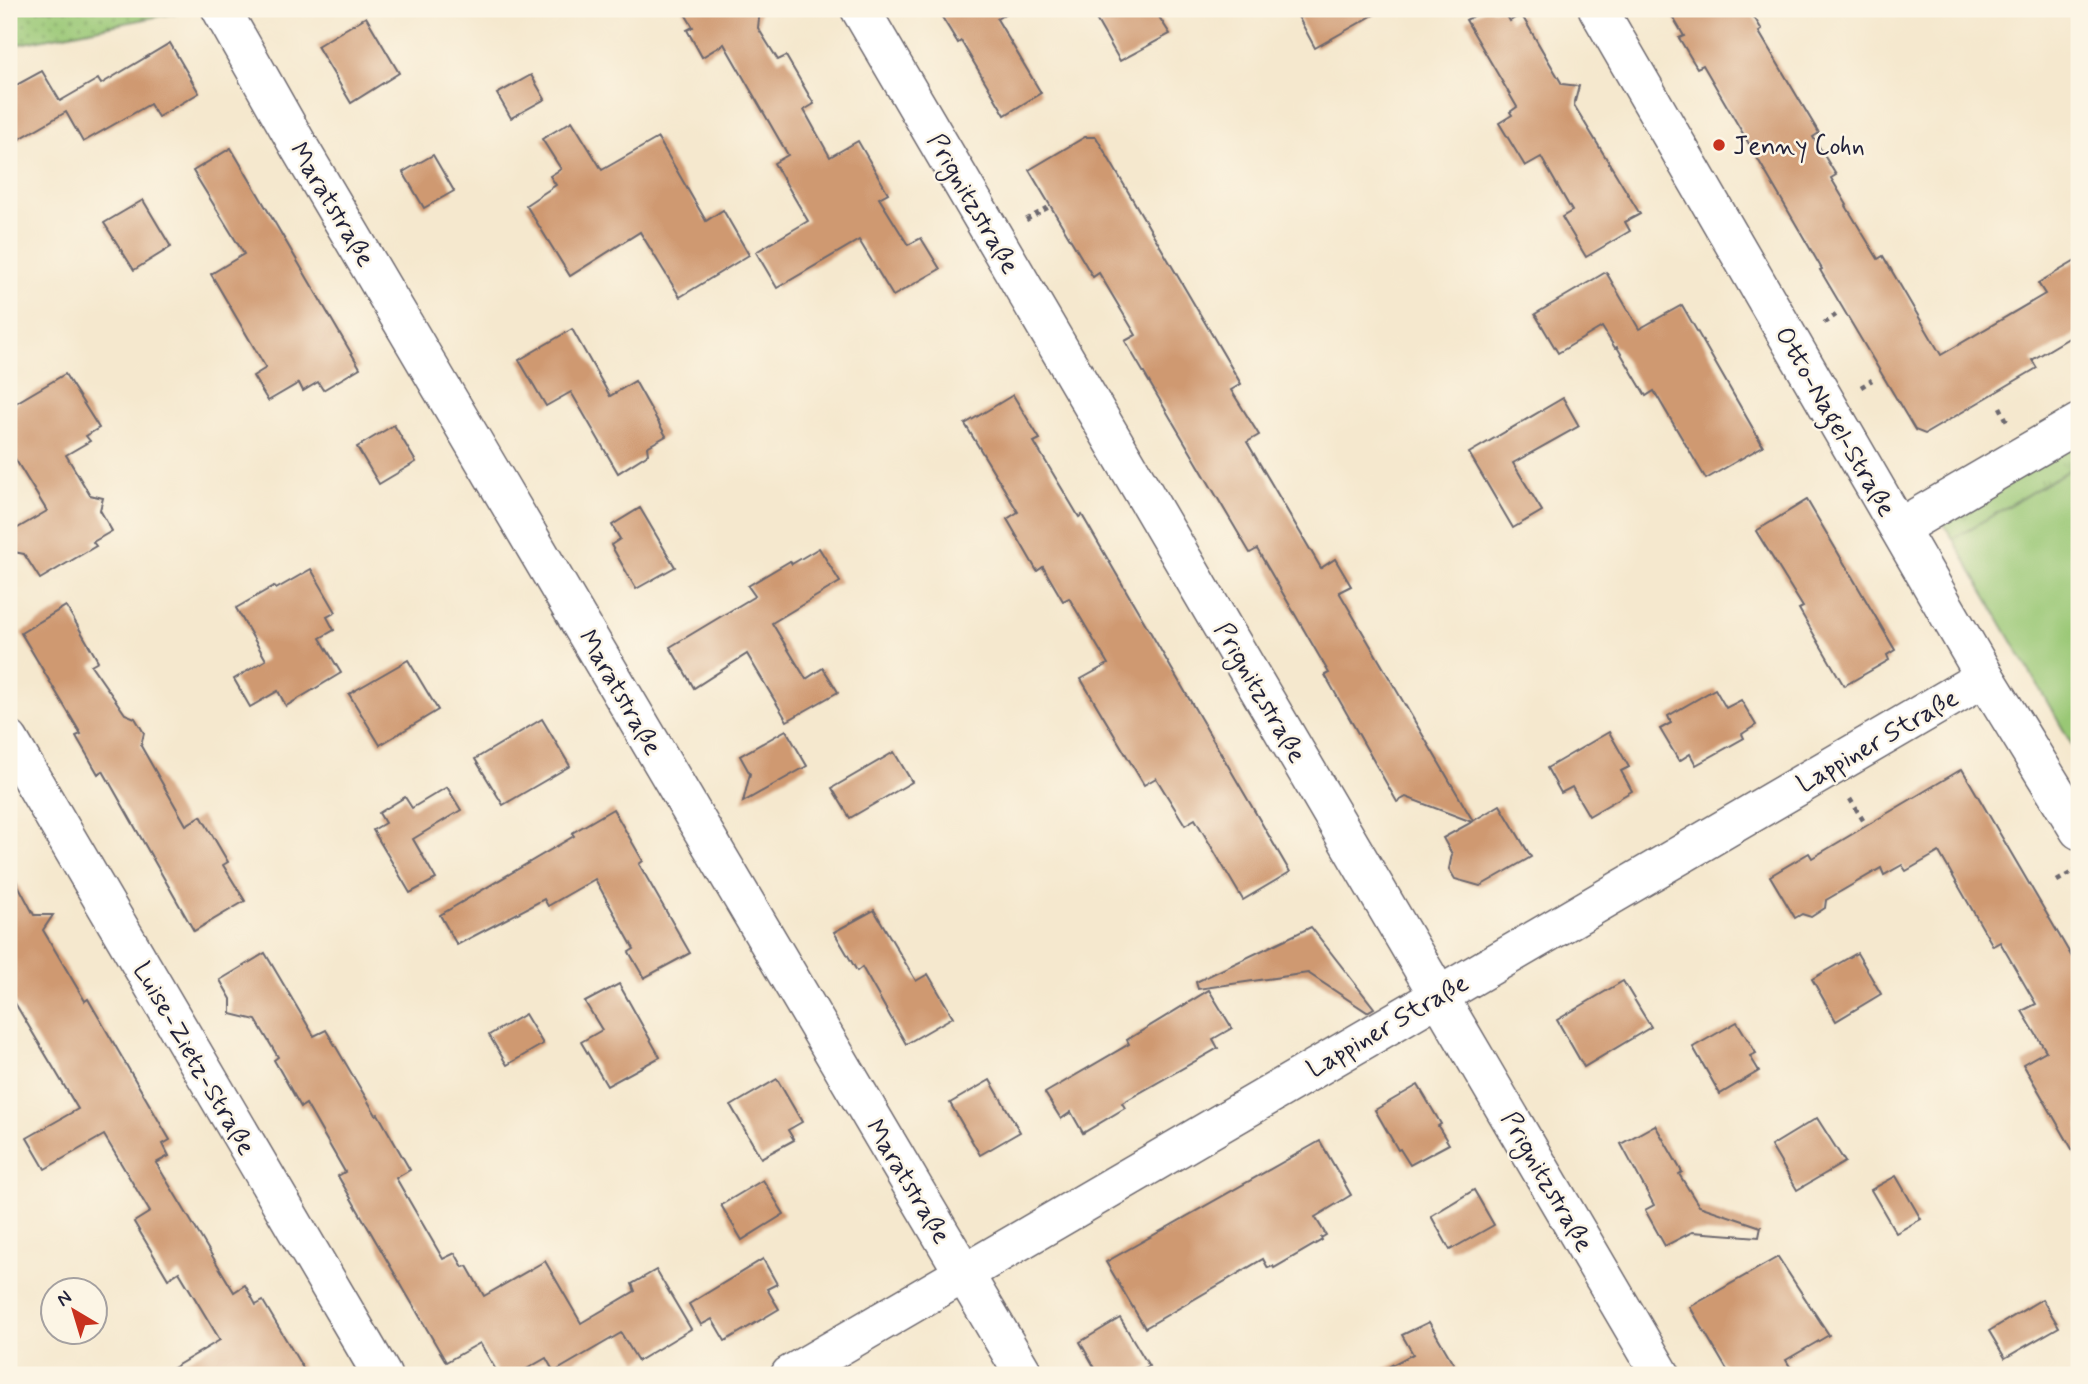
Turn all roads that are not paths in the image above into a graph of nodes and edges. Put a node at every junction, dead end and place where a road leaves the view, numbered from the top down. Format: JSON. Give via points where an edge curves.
{"nodes":[{"id":1,"x":221,"y":9,"type":"edge"},
{"id":2,"x":860,"y":9,"type":"edge"},
{"id":3,"x":1598,"y":9,"type":"edge"},
{"id":4,"x":2079,"y":423,"type":"edge"},
{"id":5,"x":1899,"y":528,"type":"junction"},
{"id":6,"x":1986,"y":677,"type":"junction"},
{"id":7,"x":9,"y":740,"type":"edge"},
{"id":8,"x":2079,"y":828,"type":"edge"},
{"id":9,"x":1439,"y":994,"type":"junction"},
{"id":10,"x":964,"y":1273,"type":"junction"},
{"id":11,"x":382,"y":1375,"type":"edge"},
{"id":12,"x":790,"y":1375,"type":"edge"},
{"id":13,"x":1024,"y":1375,"type":"edge"},
{"id":14,"x":1661,"y":1375,"type":"edge"}],
"edges":[{"from":1,"to":10,"type":"street","name":"Maratstraße"},
{"from":2,"to":9,"type":"street","name":"Prignitzstraße"},
{"from":3,"to":5,"type":"street","name":"Otto-Nagel-Straße"},
{"from":4,"to":5,"type":"street"},
{"from":5,"to":6,"type":"street","name":"Otto-Nagel-Straße"},
{"from":6,"to":8,"type":"street","name":"Otto-Nagel-Straße"},
{"from":6,"to":9,"type":"street","name":"Lappiner Straße"},
{"from":7,"to":11,"type":"street","name":"Luise-Zietz-Straße"},
{"from":9,"to":10,"type":"street","name":"Lappiner Straße"},
{"from":9,"to":14,"type":"street","name":"Prignitzstraße"},
{"from":10,"to":12,"type":"street","name":"Lappiner Straße"},
{"from":10,"to":13,"type":"street","name":"Maratstraße"}]}
